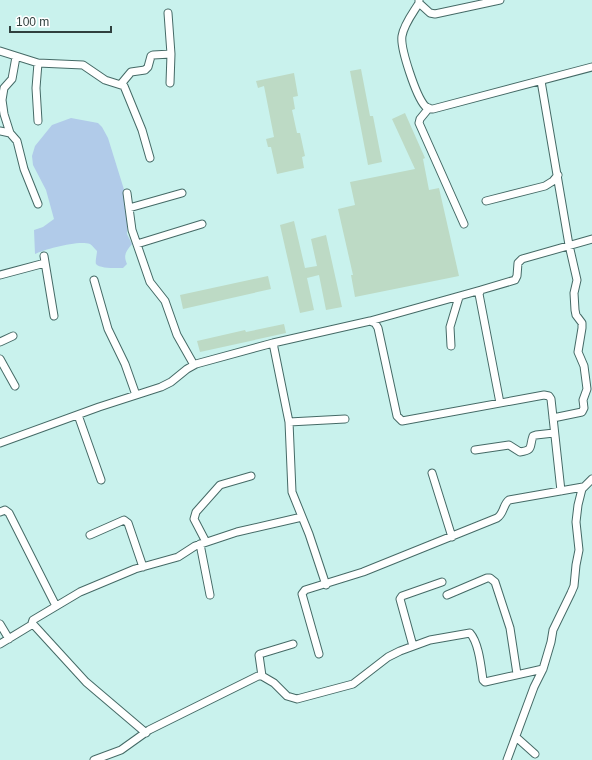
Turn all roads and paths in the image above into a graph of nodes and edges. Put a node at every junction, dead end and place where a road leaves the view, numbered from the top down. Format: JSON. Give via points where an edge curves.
{"nodes":[{"id":1,"x":500,"y":0,"type":"edge"},
{"id":2,"x":419,"y":1,"type":"edge"},
{"id":3,"x":168,"y":13,"type":"dead end"},
{"id":4,"x":0,"y":51,"type":"edge"},
{"id":5,"x":171,"y":54,"type":"junction"},
{"id":6,"x":16,"y":57,"type":"junction"},
{"id":7,"x":38,"y":63,"type":"junction"},
{"id":8,"x":592,"y":67,"type":"edge"},
{"id":9,"x":541,"y":81,"type":"junction"},
{"id":10,"x":170,"y":83,"type":"dead end"},
{"id":11,"x":121,"y":84,"type":"junction"},
{"id":12,"x":429,"y":108,"type":"junction"},
{"id":13,"x":38,"y":122,"type":"dead end"},
{"id":14,"x":0,"y":131,"type":"edge"},
{"id":15,"x":10,"y":133,"type":"junction"},
{"id":16,"x":150,"y":158,"type":"dead end"},
{"id":17,"x":558,"y":175,"type":"junction"},
{"id":18,"x":127,"y":192,"type":"dead end"},
{"id":19,"x":182,"y":193,"type":"dead end"},
{"id":20,"x":486,"y":201,"type":"dead end"},
{"id":21,"x":38,"y":204,"type":"dead end"},
{"id":22,"x":129,"y":208,"type":"junction"},
{"id":23,"x":202,"y":224,"type":"dead end"},
{"id":24,"x":464,"y":224,"type":"dead end"},
{"id":25,"x":592,"y":239,"type":"edge"},
{"id":26,"x":137,"y":244,"type":"junction"},
{"id":27,"x":569,"y":245,"type":"junction"},
{"id":28,"x":0,"y":275,"type":"edge"},
{"id":29,"x":94,"y":280,"type":"dead end"},
{"id":30,"x":481,"y":290,"type":"junction"},
{"id":31,"x":459,"y":297,"type":"junction"},
{"id":32,"x":54,"y":316,"type":"dead end"},
{"id":33,"x":370,"y":321,"type":"junction"},
{"id":34,"x":13,"y":336,"type":"dead end"},
{"id":35,"x":0,"y":342,"type":"edge"},
{"id":36,"x":273,"y":343,"type":"junction"},
{"id":37,"x":451,"y":346,"type":"dead end"},
{"id":38,"x":0,"y":359,"type":"edge"},
{"id":39,"x":194,"y":365,"type":"junction"},
{"id":40,"x":14,"y":386,"type":"dead end"},
{"id":41,"x":136,"y":395,"type":"junction"},
{"id":42,"x":500,"y":403,"type":"junction"},
{"id":43,"x":78,"y":415,"type":"junction"},
{"id":44,"x":553,"y":418,"type":"junction"},
{"id":45,"x":345,"y":419,"type":"dead end"},
{"id":46,"x":289,"y":422,"type":"junction"},
{"id":47,"x":554,"y":432,"type":"junction"},
{"id":48,"x":0,"y":443,"type":"edge"},
{"id":49,"x":475,"y":450,"type":"dead end"},
{"id":50,"x":432,"y":473,"type":"dead end"},
{"id":51,"x":251,"y":476,"type":"dead end"},
{"id":52,"x":101,"y":480,"type":"dead end"},
{"id":53,"x":592,"y":480,"type":"edge"},
{"id":54,"x":583,"y":488,"type":"junction"},
{"id":55,"x":561,"y":490,"type":"junction"},
{"id":56,"x":0,"y":512,"type":"edge"},
{"id":57,"x":302,"y":517,"type":"junction"},
{"id":58,"x":90,"y":535,"type":"dead end"},
{"id":59,"x":452,"y":537,"type":"junction"},
{"id":60,"x":203,"y":543,"type":"junction"},
{"id":61,"x":143,"y":567,"type":"junction"},
{"id":62,"x":442,"y":582,"type":"dead end"},
{"id":63,"x":326,"y":585,"type":"junction"},
{"id":64,"x":210,"y":595,"type":"dead end"},
{"id":65,"x":447,"y":595,"type":"dead end"},
{"id":66,"x":56,"y":606,"type":"junction"},
{"id":67,"x":0,"y":624,"type":"edge"},
{"id":68,"x":33,"y":624,"type":"junction"},
{"id":69,"x":9,"y":638,"type":"junction"},
{"id":70,"x":0,"y":644,"type":"edge"},
{"id":71,"x":293,"y":644,"type":"dead end"},
{"id":72,"x":413,"y":646,"type":"junction"},
{"id":73,"x":319,"y":654,"type":"dead end"},
{"id":74,"x":543,"y":669,"type":"junction"},
{"id":75,"x":518,"y":674,"type":"junction"},
{"id":76,"x":262,"y":676,"type":"junction"},
{"id":77,"x":146,"y":732,"type":"junction"},
{"id":78,"x":516,"y":737,"type":"junction"},
{"id":79,"x":535,"y":754,"type":"dead end"},
{"id":80,"x":94,"y":760,"type":"edge"},
{"id":81,"x":508,"y":760,"type":"edge"}],
"edges":[{"from":1,"to":2,"type":"street","via":[[435,14],[430,13]]},
{"from":2,"to":12,"type":"street","via":[[403,31],[402,47],[422,102]]},
{"from":3,"to":5,"type":"street"},
{"from":4,"to":6,"type":"street"},
{"from":5,"to":10,"type":"street"},
{"from":5,"to":11,"type":"street","via":[[151,56],[145,70],[130,72]]},
{"from":6,"to":7,"type":"street"},
{"from":6,"to":15,"type":"street","via":[[12,79],[4,88],[2,100]]},
{"from":7,"to":11,"type":"street","via":[[83,65],[105,80]]},
{"from":7,"to":13,"type":"street"},
{"from":8,"to":9,"type":"street"},
{"from":9,"to":12,"type":"street"},
{"from":9,"to":17,"type":"street"},
{"from":11,"to":16,"type":"street","via":[[126,87]]},
{"from":12,"to":24,"type":"street","via":[[419,123]]},
{"from":14,"to":15,"type":"street"},
{"from":15,"to":21,"type":"street","via":[[17,142],[24,169]]},
{"from":17,"to":20,"type":"street","via":[[545,186]]},
{"from":17,"to":27,"type":"street"},
{"from":18,"to":22,"type":"street"},
{"from":19,"to":22,"type":"street"},
{"from":22,"to":26,"type":"street"},
{"from":23,"to":26,"type":"street"},
{"from":25,"to":27,"type":"street"},
{"from":26,"to":39,"type":"street","via":[[150,282],[165,301],[177,336]]},
{"from":27,"to":30,"type":"street","via":[[522,259],[518,263],[515,280]]},
{"from":27,"to":44,"type":"street","via":[[577,280],[574,294],[575,310],[582,325],[578,352],[584,366],[587,389],[582,412]]},
{"from":28,"to":32,"type":"street","via":[[45,260]]},
{"from":29,"to":41,"type":"street","via":[[106,323]]},
{"from":30,"to":31,"type":"street"},
{"from":30,"to":42,"type":"street","via":[[478,295]]},
{"from":31,"to":33,"type":"street"},
{"from":31,"to":37,"type":"street","via":[[450,327]]},
{"from":33,"to":36,"type":"street"},
{"from":33,"to":42,"type":"street","via":[[378,328],[400,420]]},
{"from":34,"to":35,"type":"street"},
{"from":36,"to":39,"type":"street"},
{"from":36,"to":46,"type":"street"},
{"from":38,"to":40,"type":"street"},
{"from":39,"to":41,"type":"street","via":[[166,385]]},
{"from":41,"to":43,"type":"street"},
{"from":42,"to":44,"type":"street","via":[[547,395],[551,399]]},
{"from":43,"to":48,"type":"street"},
{"from":43,"to":52,"type":"street"},
{"from":44,"to":47,"type":"street"},
{"from":45,"to":46,"type":"street"},
{"from":46,"to":57,"type":"street","via":[[292,492]]},
{"from":47,"to":49,"type":"street","via":[[533,436],[528,451],[520,452],[509,445]]},
{"from":47,"to":55,"type":"street"},
{"from":50,"to":59,"type":"street"},
{"from":51,"to":60,"type":"street","via":[[220,485],[196,512],[194,519]]},
{"from":53,"to":54,"type":"street"},
{"from":54,"to":55,"type":"street"},
{"from":54,"to":74,"type":"street","via":[[576,522],[579,550],[574,586],[553,630]]},
{"from":55,"to":59,"type":"street","via":[[510,500],[506,502],[499,517]]},
{"from":56,"to":66,"type":"street","via":[[5,510],[9,513]]},
{"from":57,"to":60,"type":"street","via":[[237,532]]},
{"from":57,"to":63,"type":"street"},
{"from":58,"to":61,"type":"street","via":[[124,520],[128,523]]},
{"from":59,"to":63,"type":"street"},
{"from":60,"to":61,"type":"street","via":[[178,557]]},
{"from":60,"to":64,"type":"street"},
{"from":61,"to":66,"type":"street","via":[[80,592]]},
{"from":62,"to":72,"type":"street","via":[[402,596],[400,599]]},
{"from":63,"to":73,"type":"street","via":[[305,590],[302,594]]},
{"from":65,"to":75,"type":"street","via":[[487,578],[495,582],[510,628]]},
{"from":66,"to":68,"type":"street","via":[[33,620]]},
{"from":67,"to":69,"type":"street"},
{"from":68,"to":69,"type":"street"},
{"from":68,"to":77,"type":"street","via":[[86,682]]},
{"from":69,"to":70,"type":"street"},
{"from":71,"to":76,"type":"street","via":[[259,655]]},
{"from":72,"to":75,"type":"street","via":[[430,640],[470,633],[474,638],[485,682]]},
{"from":72,"to":76,"type":"street","via":[[388,658],[354,684],[297,699],[287,696],[274,683]]},
{"from":74,"to":75,"type":"street"},
{"from":74,"to":78,"type":"street","via":[[534,686]]},
{"from":76,"to":77,"type":"street","via":[[194,706]]},
{"from":77,"to":80,"type":"street","via":[[121,750]]},
{"from":78,"to":79,"type":"street"},
{"from":78,"to":81,"type":"street"}]}
